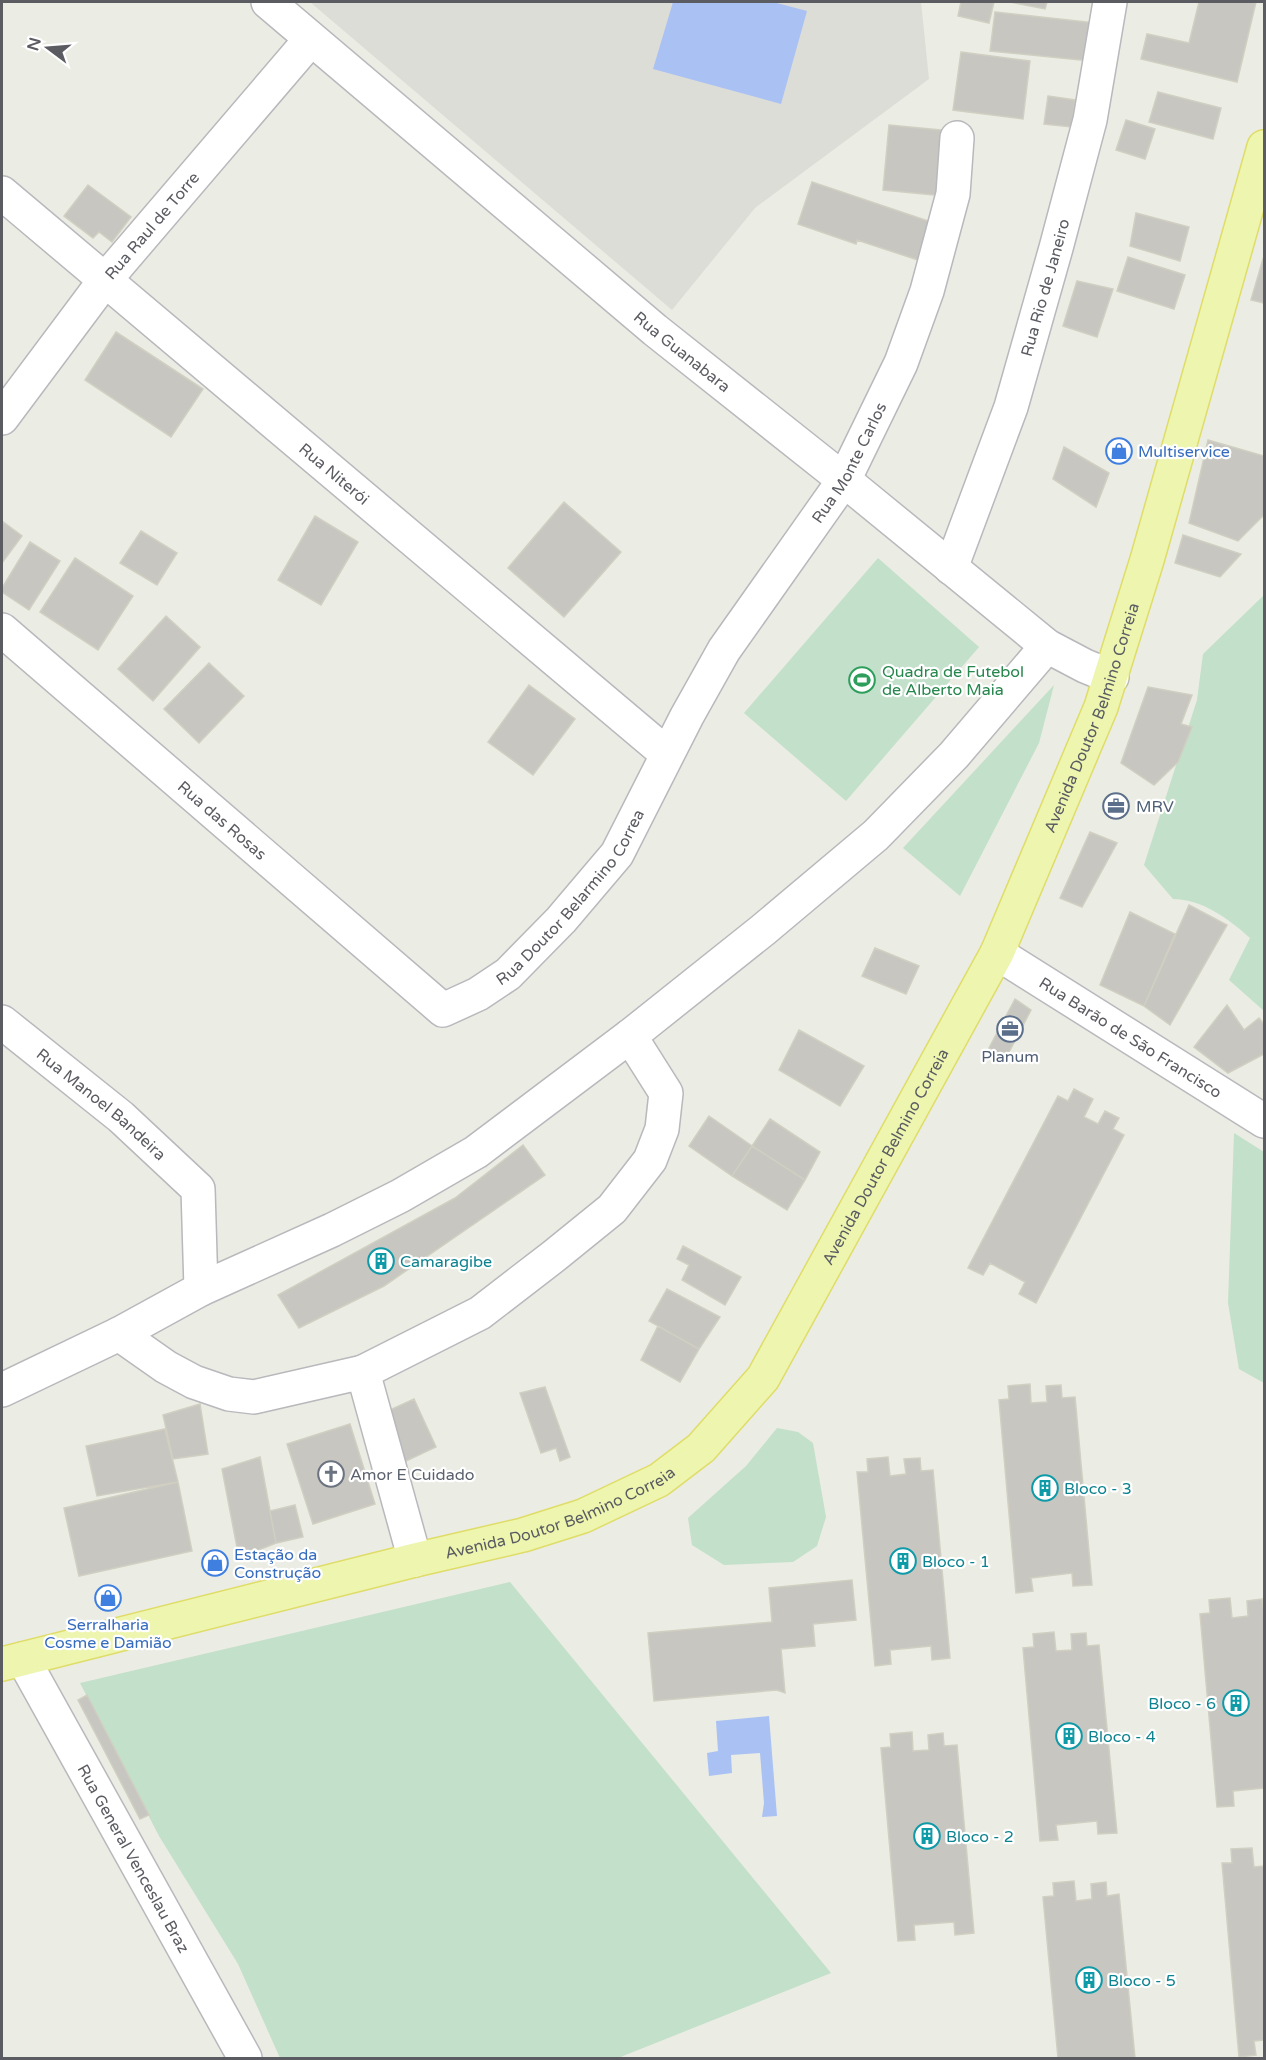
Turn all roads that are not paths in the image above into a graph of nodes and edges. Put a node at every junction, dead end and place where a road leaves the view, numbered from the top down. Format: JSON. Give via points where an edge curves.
{"nodes":[{"id":1,"x":268,"y":2,"type":"edge"},
{"id":2,"x":1110,"y":2,"type":"edge"},
{"id":3,"x":311,"y":39,"type":"junction"},
{"id":4,"x":957,"y":138,"type":"dead end"},
{"id":5,"x":1264,"y":147,"type":"edge"},
{"id":6,"x":2,"y":193,"type":"edge"},
{"id":7,"x":105,"y":280,"type":"junction"},
{"id":8,"x":2,"y":418,"type":"edge"},
{"id":9,"x":844,"y":480,"type":"junction"},
{"id":10,"x":951,"y":568,"type":"junction"},
{"id":11,"x":2,"y":630,"type":"edge"},
{"id":12,"x":1047,"y":646,"type":"junction"},
{"id":13,"x":1112,"y":677,"type":"junction"},
{"id":14,"x":668,"y":754,"type":"junction"},
{"id":15,"x":997,"y":953,"type":"junction"},
{"id":16,"x":443,"y":1010,"type":"joint"},
{"id":17,"x":2,"y":1022,"type":"edge"},
{"id":18,"x":630,"y":1036,"type":"junction"},
{"id":19,"x":1264,"y":1121,"type":"edge"},
{"id":20,"x":201,"y":1289,"type":"junction"},
{"id":21,"x":119,"y":1334,"type":"junction"},
{"id":22,"x":363,"y":1372,"type":"junction"},
{"id":23,"x":2,"y":1390,"type":"edge"},
{"id":24,"x":415,"y":1560,"type":"junction"},
{"id":25,"x":12,"y":1662,"type":"edge"},
{"id":26,"x":245,"y":2058,"type":"edge"}],
"edges":[{"from":1,"to":3,"type":"street","name":"Rua Guanabara"},
{"from":2,"to":10,"type":"street","name":"Rua Rio de Janeiro","via":[[1090,120],[1011,407]]},
{"from":3,"to":7,"type":"street","name":"Rua Raul de Torre"},
{"from":3,"to":9,"type":"street","name":"Rua Guanabara","via":[[655,330]]},
{"from":4,"to":9,"type":"street","name":"Rua Monte Carlos","via":[[953,194],[927,291],[901,363]]},
{"from":5,"to":13,"type":"main road","name":"Avenida Doutor Belmino Correia"},
{"from":6,"to":7,"type":"street","name":"Rua Niterói"},
{"from":7,"to":8,"type":"street","name":"Rua Raul de Torre"},
{"from":7,"to":14,"type":"street","name":"Rua Niterói"},
{"from":9,"to":10,"type":"street","name":"Rua Guanabara"},
{"from":9,"to":14,"type":"street","name":"Rua Monte Carlos","via":[[724,650]]},
{"from":10,"to":12,"type":"street","name":"Rua Guanabara"},
{"from":11,"to":16,"type":"street","name":"Rua das Rosas"},
{"from":12,"to":13,"type":"street","name":"Rua Guanabara"},
{"from":12,"to":18,"type":"street","via":[[954,755],[876,835]]},
{"from":13,"to":15,"type":"main road","name":"Avenida Doutor Belmino Correia"},
{"from":14,"to":16,"type":"street","name":"Rua Doutor Belarmino Correa","via":[[617,854],[561,920],[508,974]]},
{"from":15,"to":19,"type":"street","name":"Rua Barão de São Francisco"},
{"from":15,"to":24,"type":"main road","name":"Avenida Doutor Belmino Correia","via":[[763,1378],[701,1448],[659,1480],[583,1516],[523,1535]]},
{"from":17,"to":20,"type":"street","name":"Rua Manoel Bandeira","via":[[121,1117],[198,1189]]},
{"from":18,"to":20,"type":"street","via":[[476,1152],[400,1196]]},
{"from":18,"to":22,"type":"street","via":[[666,1093],[662,1129],[650,1160],[612,1209],[480,1313]]},
{"from":20,"to":21,"type":"street"},
{"from":21,"to":22,"type":"street","via":[[166,1367],[229,1394],[254,1397]]},
{"from":21,"to":23,"type":"street"},
{"from":22,"to":24,"type":"street"},
{"from":24,"to":25,"type":"main road","name":"Avenida Doutor Belmino Correia"},
{"from":25,"to":26,"type":"street","name":"Rua General Venceslau Braz"}]}
